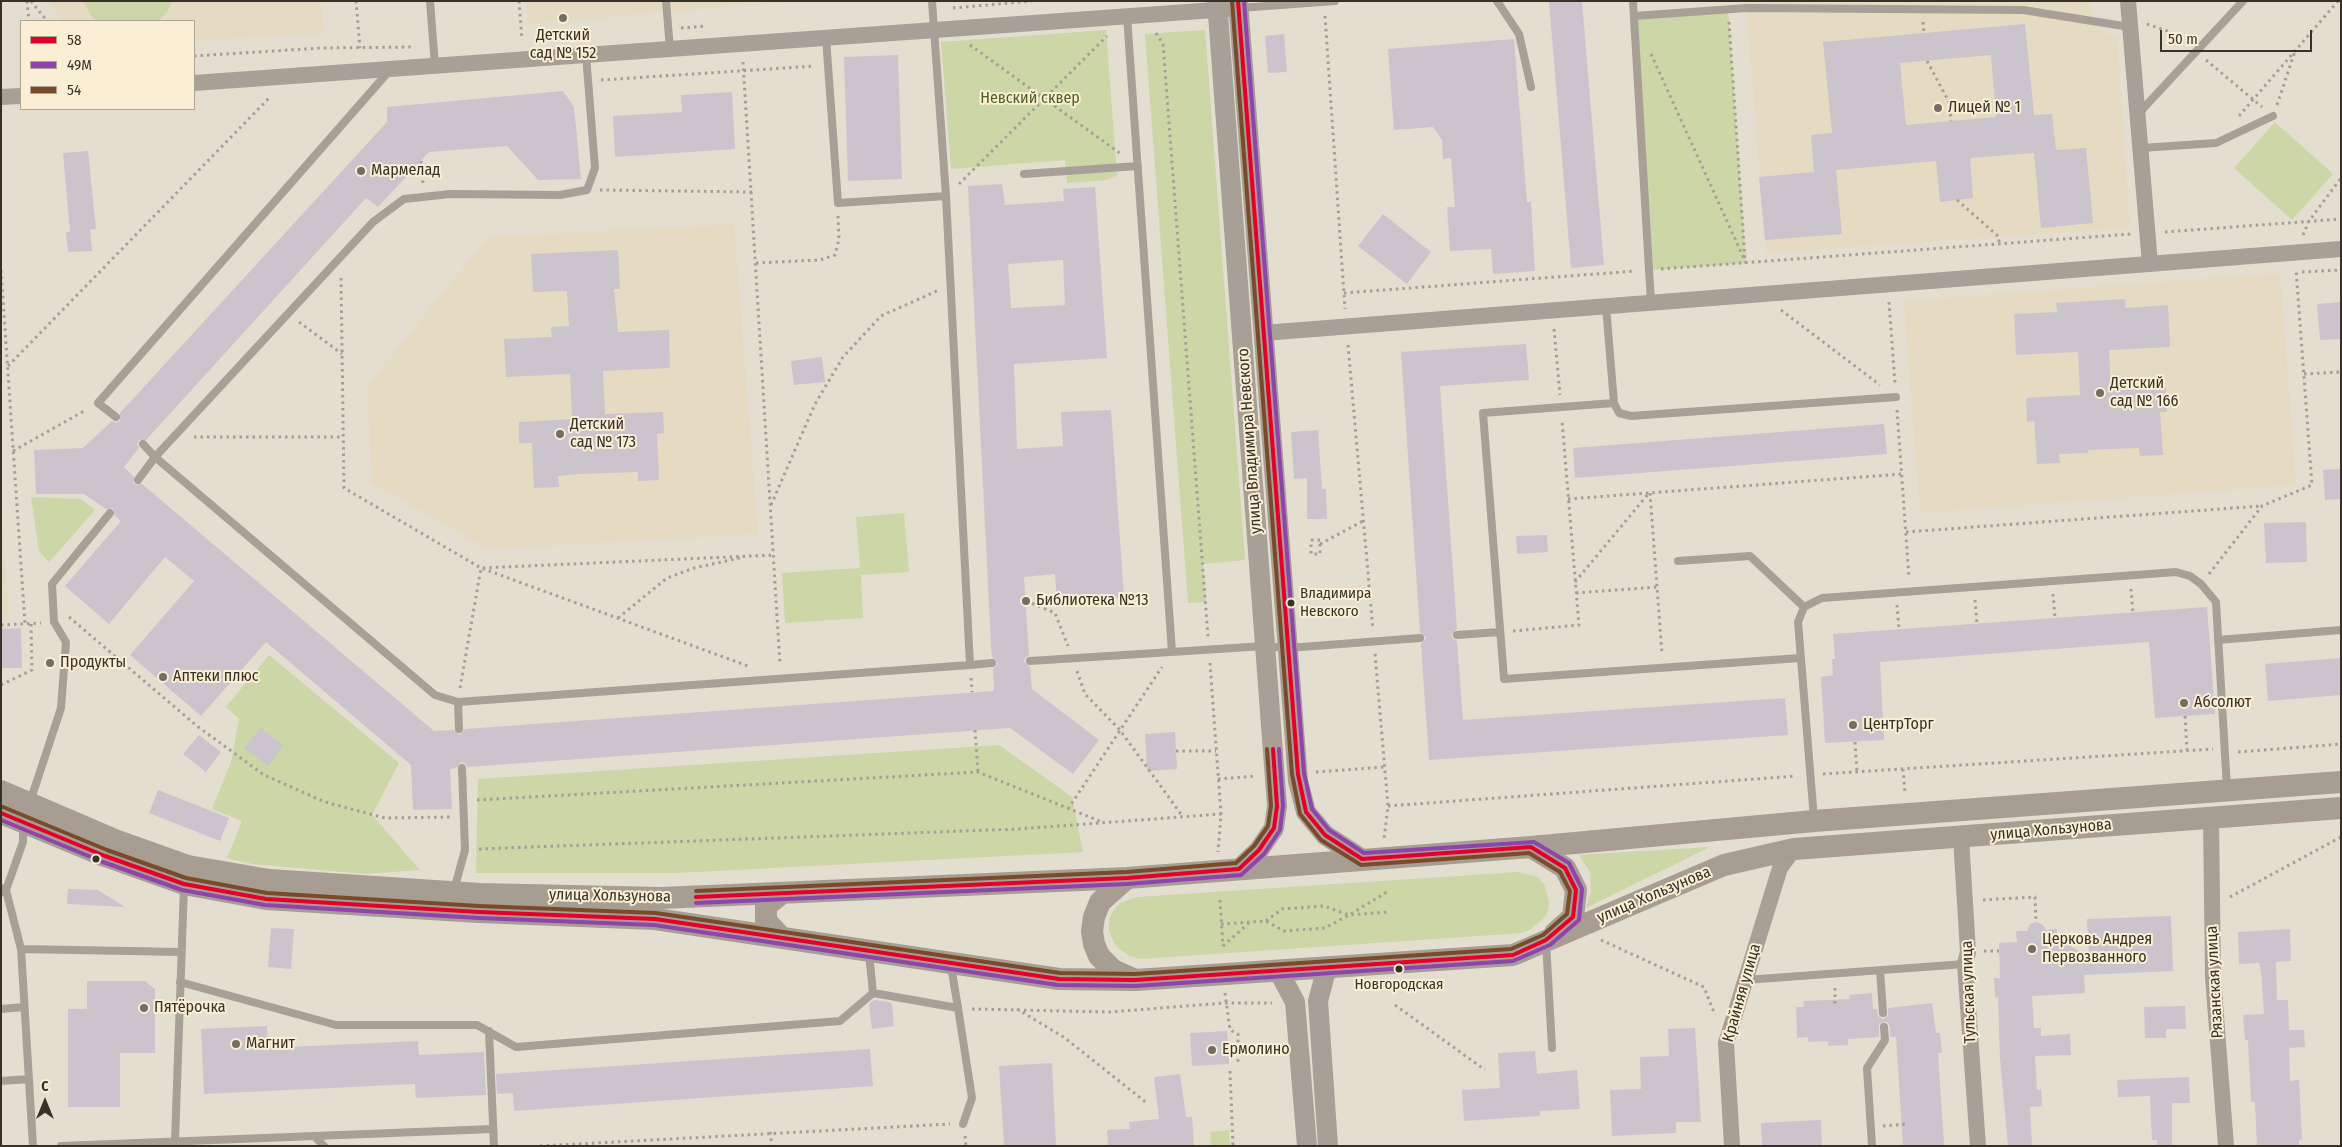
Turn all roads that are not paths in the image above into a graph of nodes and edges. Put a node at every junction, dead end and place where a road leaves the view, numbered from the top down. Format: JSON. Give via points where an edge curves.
{"nodes":[{"id":1,"x":430,"y":1,"type":"edge"},
{"id":2,"x":666,"y":1,"type":"edge"},
{"id":3,"x":932,"y":1,"type":"edge"},
{"id":4,"x":1334,"y":1,"type":"edge"},
{"id":5,"x":1497,"y":1,"type":"edge"},
{"id":6,"x":1633,"y":1,"type":"edge"},
{"id":7,"x":2128,"y":1,"type":"edge"},
{"id":8,"x":2243,"y":1,"type":"edge"},
{"id":9,"x":1324,"y":2,"type":"edge"},
{"id":10,"x":1238,"y":5,"type":"edge"},
{"id":11,"x":1217,"y":6,"type":"edge"},
{"id":12,"x":1135,"y":16,"type":"junction"},
{"id":13,"x":1634,"y":16,"type":"junction"},
{"id":14,"x":2130,"y":26,"type":"junction"},
{"id":15,"x":942,"y":30,"type":"junction"},
{"id":16,"x":826,"y":38,"type":"junction"},
{"id":17,"x":670,"y":49,"type":"junction"},
{"id":18,"x":586,"y":55,"type":"junction"},
{"id":19,"x":435,"y":66,"type":"junction"},
{"id":20,"x":391,"y":69,"type":"junction"},
{"id":21,"x":195,"y":83,"type":"edge"},
{"id":22,"x":1531,"y":88,"type":"dead end"},
{"id":23,"x":20,"y":96,"type":"edge"},
{"id":24,"x":1,"y":97,"type":"edge"},
{"id":25,"x":2138,"y":114,"type":"junction"},
{"id":26,"x":2274,"y":116,"type":"road end"},
{"id":27,"x":2141,"y":148,"type":"junction"},
{"id":28,"x":1138,"y":166,"type":"junction"},
{"id":29,"x":1024,"y":174,"type":"dead end"},
{"id":30,"x":946,"y":196,"type":"junction"},
{"id":31,"x":2341,"y":249,"type":"edge"},
{"id":32,"x":2150,"y":264,"type":"junction"},
{"id":33,"x":1651,"y":303,"type":"junction"},
{"id":34,"x":1606,"y":306,"type":"junction"},
{"id":35,"x":1264,"y":333,"type":"junction"},
{"id":36,"x":1896,"y":397,"type":"road end"},
{"id":37,"x":1614,"y":403,"type":"junction"},
{"id":38,"x":116,"y":417,"type":"dead end"},
{"id":39,"x":143,"y":444,"type":"dead end"},
{"id":40,"x":155,"y":457,"type":"junction"},
{"id":41,"x":138,"y":480,"type":"dead end"},
{"id":42,"x":110,"y":513,"type":"dead end"},
{"id":43,"x":1678,"y":561,"type":"dead end"},
{"id":44,"x":1804,"y":607,"type":"junction"},
{"id":45,"x":2341,"y":630,"type":"edge"},
{"id":46,"x":1500,"y":632,"type":"junction"},
{"id":47,"x":1457,"y":635,"type":"dead end"},
{"id":48,"x":1420,"y":638,"type":"dead end"},
{"id":49,"x":2218,"y":640,"type":"junction"},
{"id":50,"x":1265,"y":646,"type":"junction"},
{"id":51,"x":1288,"y":648,"type":"junction"},
{"id":52,"x":1172,"y":652,"type":"junction"},
{"id":53,"x":1800,"y":658,"type":"junction"},
{"id":54,"x":1030,"y":660,"type":"dead end"},
{"id":55,"x":992,"y":663,"type":"dead end"},
{"id":56,"x":970,"y":665,"type":"junction"},
{"id":57,"x":458,"y":702,"type":"junction"},
{"id":58,"x":459,"y":729,"type":"dead end"},
{"id":59,"x":462,"y":768,"type":"dead end"},
{"id":60,"x":2341,"y":782,"type":"edge"},
{"id":61,"x":2227,"y":790,"type":"junction"},
{"id":62,"x":1,"y":791,"type":"edge"},
{"id":63,"x":2341,"y":808,"type":"edge"},
{"id":64,"x":1,"y":813,"type":"edge"},
{"id":65,"x":26,"y":813,"type":"junction"},
{"id":66,"x":2211,"y":817,"type":"junction"},
{"id":67,"x":1814,"y":821,"type":"junction"},
{"id":68,"x":1961,"y":838,"type":"junction"},
{"id":69,"x":1531,"y":847,"type":"junction"},
{"id":70,"x":1794,"y":849,"type":"junction"},
{"id":71,"x":1362,"y":859,"type":"junction"},
{"id":72,"x":1239,"y":868,"type":"junction"},
{"id":73,"x":1127,"y":878,"type":"junction"},
{"id":74,"x":184,"y":884,"type":"junction"},
{"id":75,"x":3,"y":890,"type":"edge"},
{"id":76,"x":453,"y":892,"type":"junction"},
{"id":77,"x":782,"y":893,"type":"junction"},
{"id":78,"x":782,"y":938,"type":"junction"},
{"id":79,"x":1546,"y":940,"type":"junction"},
{"id":80,"x":21,"y":949,"type":"junction"},
{"id":81,"x":869,"y":951,"type":"junction"},
{"id":82,"x":181,"y":952,"type":"junction"},
{"id":83,"x":950,"y":963,"type":"junction"},
{"id":84,"x":1965,"y":964,"type":"junction"},
{"id":85,"x":1327,"y":967,"type":"junction"},
{"id":86,"x":1278,"y":970,"type":"junction"},
{"id":87,"x":1880,"y":970,"type":"junction"},
{"id":88,"x":1135,"y":980,"type":"junction"},
{"id":89,"x":1744,"y":980,"type":"junction"},
{"id":90,"x":180,"y":982,"type":"junction"},
{"id":91,"x":873,"y":993,"type":"junction"},
{"id":92,"x":24,"y":1008,"type":"junction"},
{"id":93,"x":958,"y":1008,"type":"junction"},
{"id":94,"x":1,"y":1009,"type":"edge"},
{"id":95,"x":1883,"y":1013,"type":"dead end"},
{"id":96,"x":1884,"y":1027,"type":"dead end"},
{"id":97,"x":488,"y":1031,"type":"junction"},
{"id":98,"x":1552,"y":1048,"type":"dead end"},
{"id":99,"x":29,"y":1079,"type":"junction"},
{"id":100,"x":1,"y":1081,"type":"edge"},
{"id":101,"x":963,"y":1124,"type":"road end"},
{"id":102,"x":493,"y":1129,"type":"junction"},
{"id":103,"x":314,"y":1136,"type":"junction"},
{"id":104,"x":175,"y":1141,"type":"junction"},
{"id":105,"x":33,"y":1146,"type":"edge"},
{"id":106,"x":61,"y":1146,"type":"edge"},
{"id":107,"x":324,"y":1146,"type":"edge"},
{"id":108,"x":494,"y":1146,"type":"edge"},
{"id":109,"x":1307,"y":1146,"type":"edge"},
{"id":110,"x":1328,"y":1146,"type":"edge"},
{"id":111,"x":1732,"y":1146,"type":"edge"},
{"id":112,"x":1872,"y":1146,"type":"edge"},
{"id":113,"x":1978,"y":1146,"type":"edge"},
{"id":114,"x":2226,"y":1146,"type":"edge"}],
"edges":[{"from":1,"to":19,"type":"lane"},
{"from":2,"to":17,"type":"lane"},
{"from":3,"to":15,"type":"lane"},
{"from":4,"to":9,"type":"lane"},
{"from":5,"to":22,"type":"lane","via":[[1520,34]]},
{"from":6,"to":13,"type":"lane"},
{"from":7,"to":14,"type":"street"},
{"from":8,"to":25,"type":"lane"},
{"from":9,"to":10,"type":"lane"},
{"from":10,"to":11,"type":"street"},
{"from":10,"to":35,"type":"street","name":"улица Владимира Невского"},
{"from":11,"to":12,"type":"street"},
{"from":11,"to":50,"type":"street","name":"улица Владимира Невского"},
{"from":12,"to":15,"type":"street"},
{"from":12,"to":28,"type":"lane"},
{"from":13,"to":14,"type":"lane","via":[[1728,9],[2023,10]]},
{"from":13,"to":33,"type":"lane"},
{"from":14,"to":25,"type":"street"},
{"from":15,"to":16,"type":"street"},
{"from":15,"to":30,"type":"lane"},
{"from":16,"to":17,"type":"street"},
{"from":16,"to":30,"type":"lane","via":[[838,203]]},
{"from":17,"to":18,"type":"street"},
{"from":18,"to":19,"type":"street"},
{"from":18,"to":40,"type":"lane","via":[[595,168],[587,190],[560,195],[450,194],[404,199],[373,222]]},
{"from":19,"to":20,"type":"street"},
{"from":20,"to":21,"type":"street"},
{"from":20,"to":38,"type":"lane","via":[[98,404]]},
{"from":23,"to":24,"type":"street"},
{"from":25,"to":27,"type":"street"},
{"from":26,"to":27,"type":"lane","via":[[2216,143]]},
{"from":27,"to":32,"type":"street"},
{"from":28,"to":29,"type":"lane"},
{"from":28,"to":52,"type":"lane"},
{"from":30,"to":56,"type":"lane"},
{"from":31,"to":32,"type":"street"},
{"from":32,"to":33,"type":"street"},
{"from":33,"to":34,"type":"street"},
{"from":34,"to":35,"type":"street"},
{"from":34,"to":37,"type":"lane"},
{"from":35,"to":51,"type":"street","name":"улица Владимира Невского"},
{"from":36,"to":37,"type":"lane","via":[[1631,416],[1619,413]]},
{"from":37,"to":46,"type":"lane","via":[[1483,413]]},
{"from":39,"to":40,"type":"lane"},
{"from":40,"to":41,"type":"lane"},
{"from":40,"to":57,"type":"lane","via":[[436,695]]},
{"from":42,"to":65,"type":"lane","via":[[52,584],[54,622],[66,642],[61,708]]},
{"from":43,"to":44,"type":"lane","via":[[1750,556]]},
{"from":44,"to":49,"type":"lane","via":[[1822,598],[2176,572],[2201,584],[2216,602]]},
{"from":44,"to":53,"type":"lane","via":[[1798,622]]},
{"from":45,"to":49,"type":"lane"},
{"from":46,"to":47,"type":"lane"},
{"from":46,"to":53,"type":"lane","via":[[1504,679]]},
{"from":48,"to":51,"type":"lane"},
{"from":49,"to":61,"type":"lane"},
{"from":50,"to":51,"type":"lane"},
{"from":50,"to":52,"type":"lane"},
{"from":50,"to":72,"type":"street","name":"улица Владимира Невского","via":[[1278,806],[1274,828],[1259,850]]},
{"from":51,"to":71,"type":"street","name":"улица Владимира Невского","via":[[1298,781],[1306,812],[1325,835]]},
{"from":52,"to":54,"type":"lane"},
{"from":53,"to":67,"type":"lane"},
{"from":55,"to":56,"type":"lane"},
{"from":56,"to":57,"type":"lane"},
{"from":57,"to":58,"type":"lane"},
{"from":59,"to":76,"type":"lane","via":[[466,850]]},
{"from":60,"to":61,"type":"main road","name":"улица Хользунова"},
{"from":61,"to":67,"type":"main road","name":"улица Хользунова"},
{"from":62,"to":65,"type":"main road","name":"улица Хользунова"},
{"from":63,"to":66,"type":"main road","name":"улица Хользунова"},
{"from":64,"to":65,"type":"main road","name":"улица Хользунова"},
{"from":65,"to":74,"type":"main road","name":"улица Хользунова","via":[[105,856]]},
{"from":65,"to":75,"type":"lane","via":[[23,842]]},
{"from":65,"to":76,"type":"main road","name":"улица Хользунова","via":[[188,866],[269,880]]},
{"from":66,"to":68,"type":"main road","name":"улица Хользунова"},
{"from":66,"to":114,"type":"street","name":"Рязанская улица","via":[[2213,977]]},
{"from":67,"to":69,"type":"main road","name":"улица Хользунова"},
{"from":68,"to":70,"type":"main road","name":"улица Хользунова"},
{"from":68,"to":84,"type":"street","name":"Тульская улица","via":[[1968,952]]},
{"from":69,"to":71,"type":"main road","name":"улица Хользунова"},
{"from":69,"to":79,"type":"main road","via":[[1565,868],[1576,890],[1573,917]]},
{"from":70,"to":79,"type":"main road","name":"улица Хользунова","via":[[1724,865]]},
{"from":70,"to":89,"type":"street","name":"Крайняя улица","via":[[1780,868]]},
{"from":71,"to":72,"type":"main road","name":"улица Хользунова"},
{"from":72,"to":73,"type":"main road","name":"улица Хользунова"},
{"from":73,"to":77,"type":"main road","name":"улица Хользунова"},
{"from":73,"to":88,"type":"main road","via":[[1100,902],[1092,930],[1099,956],[1113,970]]},
{"from":74,"to":78,"type":"main road","name":"улица Хользунова","via":[[266,899],[655,919]]},
{"from":74,"to":82,"type":"lane"},
{"from":75,"to":80,"type":"lane"},
{"from":76,"to":77,"type":"main road","name":"улица Хользунова","via":[[661,898]]},
{"from":77,"to":78,"type":"main road","via":[[766,906],[766,921]]},
{"from":78,"to":81,"type":"main road","name":"улица Хользунова"},
{"from":79,"to":85,"type":"main road","name":"улица Хользунова","via":[[1513,955]]},
{"from":79,"to":98,"type":"lane"},
{"from":80,"to":82,"type":"lane"},
{"from":80,"to":92,"type":"lane"},
{"from":81,"to":83,"type":"main road","name":"улица Хользунова"},
{"from":81,"to":91,"type":"lane"},
{"from":82,"to":90,"type":"lane"},
{"from":83,"to":88,"type":"main road","name":"улица Хользунова","via":[[1059,979]]},
{"from":83,"to":93,"type":"lane"},
{"from":84,"to":87,"type":"lane"},
{"from":84,"to":113,"type":"street","name":"Тульская улица"},
{"from":85,"to":86,"type":"main road","name":"улица Хользунова"},
{"from":85,"to":110,"type":"street","via":[[1318,1001]]},
{"from":86,"to":88,"type":"main road","name":"улица Хользунова"},
{"from":86,"to":109,"type":"street","via":[[1295,1002]]},
{"from":87,"to":89,"type":"lane"},
{"from":87,"to":95,"type":"lane"},
{"from":89,"to":111,"type":"street","name":"Крайняя улица","via":[[1726,1043]]},
{"from":90,"to":97,"type":"lane","via":[[336,1025],[477,1025]]},
{"from":90,"to":104,"type":"lane"},
{"from":91,"to":93,"type":"lane"},
{"from":91,"to":97,"type":"lane","via":[[840,1021],[516,1047]]},
{"from":92,"to":94,"type":"lane"},
{"from":92,"to":99,"type":"lane"},
{"from":93,"to":101,"type":"lane","via":[[972,1098]]},
{"from":96,"to":112,"type":"lane","via":[[1885,1040],[1867,1068]]},
{"from":97,"to":102,"type":"lane"},
{"from":99,"to":100,"type":"lane"},
{"from":99,"to":105,"type":"lane"},
{"from":102,"to":103,"type":"lane"},
{"from":102,"to":108,"type":"lane"},
{"from":103,"to":104,"type":"lane"},
{"from":103,"to":107,"type":"lane"},
{"from":104,"to":106,"type":"lane"}]}
